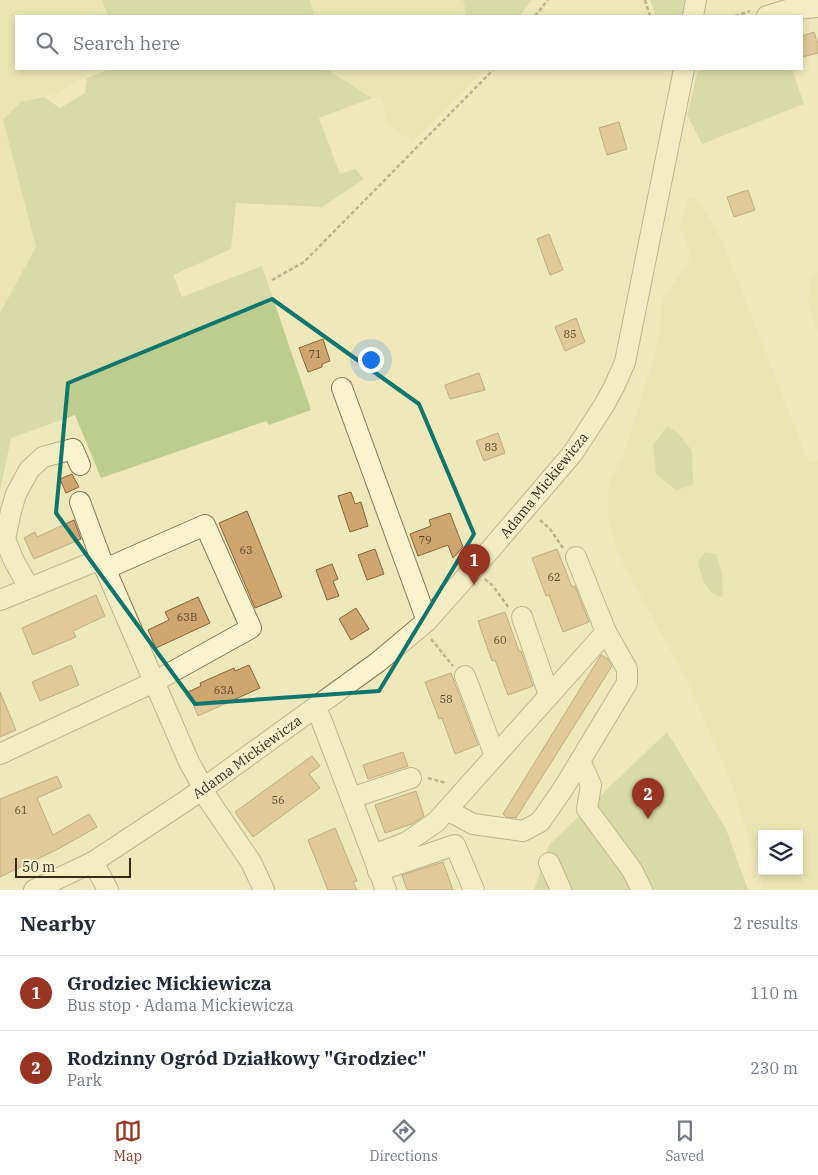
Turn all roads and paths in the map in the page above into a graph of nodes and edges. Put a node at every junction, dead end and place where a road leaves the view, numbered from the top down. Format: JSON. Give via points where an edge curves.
{"nodes":[{"id":1,"x":548,"y":0,"type":"edge"},
{"id":2,"x":645,"y":0,"type":"edge"},
{"id":3,"x":696,"y":0,"type":"edge"},
{"id":4,"x":818,"y":7,"type":"edge"},
{"id":5,"x":536,"y":15,"type":"edge"},
{"id":6,"x":650,"y":15,"type":"edge"},
{"id":7,"x":693,"y":15,"type":"edge"},
{"id":8,"x":770,"y":15,"type":"edge"},
{"id":9,"x":493,"y":70,"type":"edge"},
{"id":10,"x":684,"y":70,"type":"edge"},
{"id":11,"x":272,"y":280,"type":"dead end"},
{"id":12,"x":342,"y":388,"type":"dead end"},
{"id":13,"x":80,"y":465,"type":"dead end"},
{"id":14,"x":80,"y":502,"type":"dead end"},
{"id":15,"x":539,"y":519,"type":"dead end"},
{"id":16,"x":570,"y":554,"type":"joint"},
{"id":17,"x":103,"y":564,"type":"junction"},
{"id":18,"x":480,"y":575,"type":"dead end"},
{"id":19,"x":29,"y":588,"type":"junction"},
{"id":20,"x":0,"y":600,"type":"edge"},
{"id":21,"x":516,"y":613,"type":"joint"},
{"id":22,"x":427,"y":628,"type":"junction"},
{"id":23,"x":606,"y":632,"type":"junction"},
{"id":24,"x":460,"y":673,"type":"joint"},
{"id":25,"x":154,"y":682,"type":"junction"},
{"id":26,"x":549,"y":695,"type":"junction"},
{"id":27,"x":314,"y":709,"type":"junction"},
{"id":28,"x":0,"y":754,"type":"edge"},
{"id":29,"x":495,"y":756,"type":"junction"},
{"id":30,"x":580,"y":761,"type":"junction"},
{"id":31,"x":411,"y":778,"type":"joint"},
{"id":32,"x":448,"y":784,"type":"dead end"},
{"id":33,"x":203,"y":789,"type":"junction"},
{"id":34,"x":351,"y":798,"type":"junction"},
{"id":35,"x":447,"y":810,"type":"junction"},
{"id":36,"x":92,"y":862,"type":"junction"},
{"id":37,"x":376,"y":863,"type":"junction"},
{"id":38,"x":549,"y":863,"type":"dead end"},
{"id":39,"x":34,"y":890,"type":"edge"},
{"id":40,"x":108,"y":890,"type":"edge"},
{"id":41,"x":264,"y":890,"type":"edge"},
{"id":42,"x":386,"y":890,"type":"edge"},
{"id":43,"x":474,"y":890,"type":"edge"},
{"id":44,"x":561,"y":890,"type":"edge"},
{"id":45,"x":642,"y":890,"type":"edge"}],
"edges":[{"from":1,"to":5,"type":"path"},
{"from":2,"to":6,"type":"path"},
{"from":3,"to":7,"type":"street"},
{"from":4,"to":8,"type":"street"},
{"from":9,"to":11,"type":"path","via":[[304,262]]},
{"from":10,"to":22,"type":"street","name":"Adama Mickiewicza","via":[[625,362],[614,387],[573,452]]},
{"from":12,"to":22,"type":"street"},
{"from":13,"to":19,"type":"street","via":[[73,450],[43,457],[29,470],[16,494],[5,539]]},
{"from":14,"to":17,"type":"street"},
{"from":15,"to":16,"type":"path"},
{"from":16,"to":23,"type":"street"},
{"from":17,"to":19,"type":"street"},
{"from":17,"to":25,"type":"street"},
{"from":17,"to":25,"type":"street","via":[[205,525],[251,628]]},
{"from":18,"to":21,"type":"path"},
{"from":19,"to":20,"type":"street"},
{"from":21,"to":26,"type":"street"},
{"from":22,"to":24,"type":"path"},
{"from":22,"to":27,"type":"street","name":"Adama Mickiewicza"},
{"from":23,"to":26,"type":"street"},
{"from":23,"to":30,"type":"street","via":[[627,669],[627,683]]},
{"from":24,"to":29,"type":"street"},
{"from":25,"to":28,"type":"street"},
{"from":25,"to":33,"type":"street"},
{"from":26,"to":29,"type":"street"},
{"from":27,"to":33,"type":"street","name":"Adama Mickiewicza"},
{"from":27,"to":34,"type":"street","via":[[321,719]]},
{"from":29,"to":35,"type":"street"},
{"from":30,"to":35,"type":"street","via":[[540,822],[523,831],[473,824]]},
{"from":30,"to":45,"type":"street","via":[[591,785],[587,809],[632,870]]},
{"from":31,"to":32,"type":"path","via":[[421,776]]},
{"from":31,"to":34,"type":"street"},
{"from":33,"to":36,"type":"street","name":"Adama Mickiewicza"},
{"from":33,"to":41,"type":"street","via":[[251,862]]},
{"from":34,"to":37,"type":"street"},
{"from":35,"to":37,"type":"street","via":[[436,822]]},
{"from":36,"to":39,"type":"street","name":"Adama Mickiewicza"},
{"from":36,"to":40,"type":"street"},
{"from":37,"to":42,"type":"street"},
{"from":37,"to":43,"type":"street","via":[[455,845]]},
{"from":38,"to":44,"type":"street"}]}
